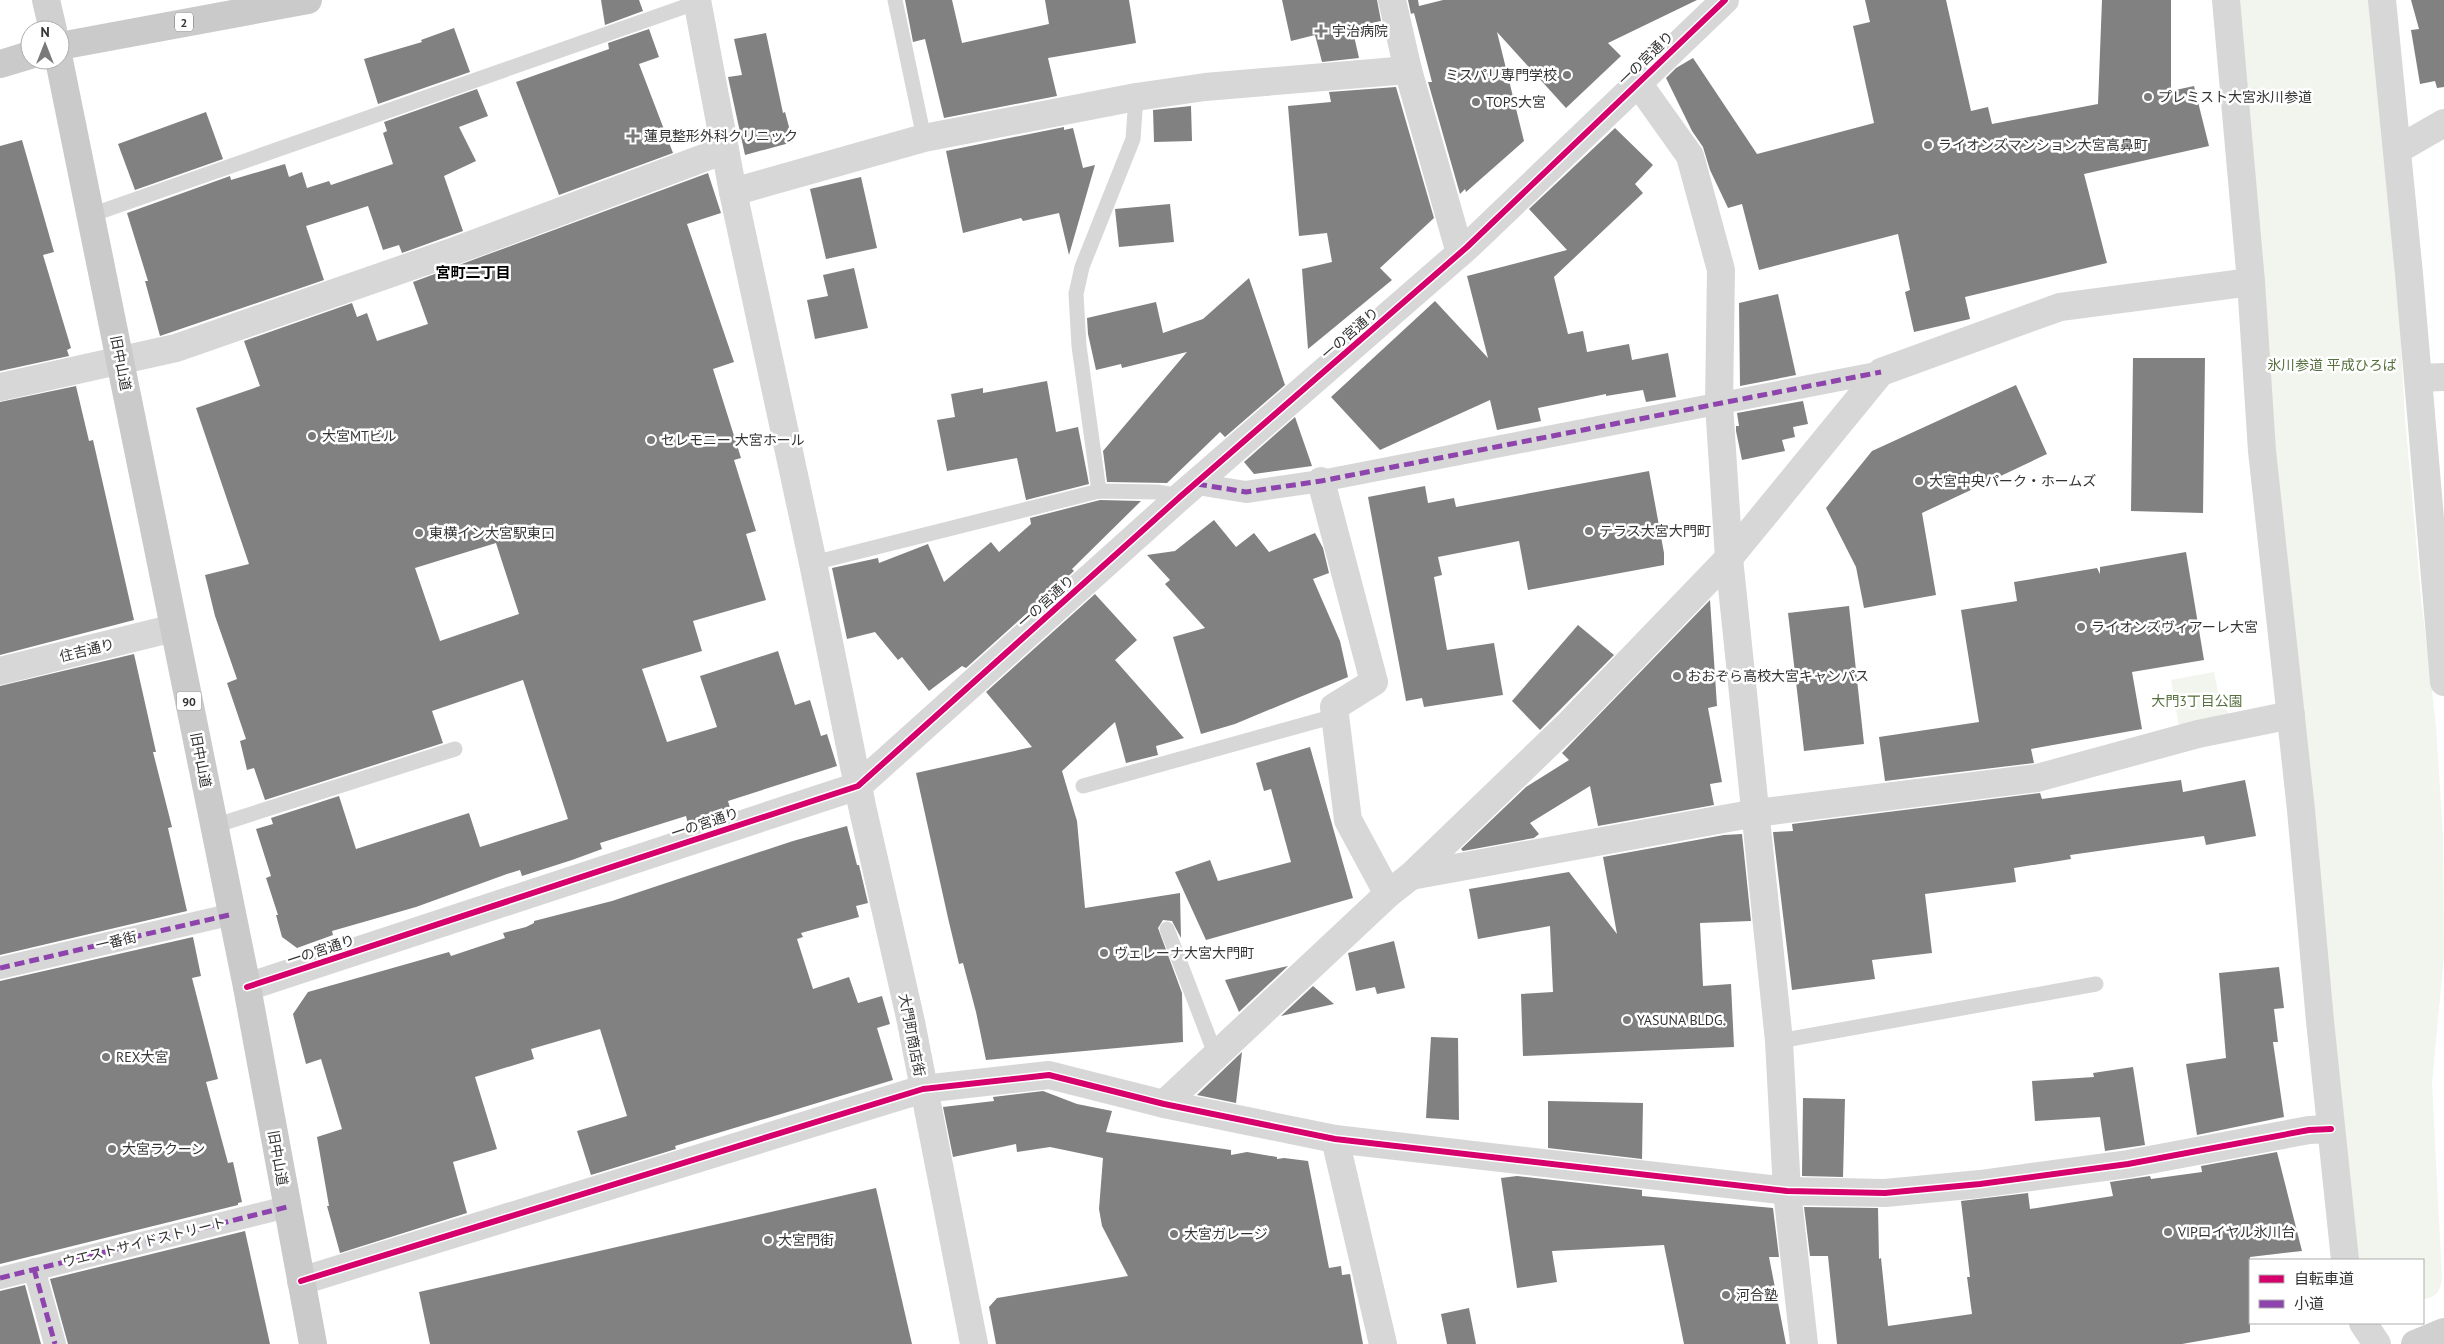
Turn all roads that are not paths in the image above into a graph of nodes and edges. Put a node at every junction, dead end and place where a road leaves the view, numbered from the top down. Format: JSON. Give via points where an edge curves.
{"nodes":[{"id":1,"x":46,"y":0,"type":"edge"},
{"id":2,"x":308,"y":0,"type":"edge"},
{"id":3,"x":895,"y":0,"type":"edge"},
{"id":4,"x":1392,"y":0,"type":"edge"},
{"id":5,"x":1725,"y":0,"type":"edge"},
{"id":6,"x":2226,"y":0,"type":"edge"},
{"id":7,"x":2382,"y":0,"type":"edge"},
{"id":8,"x":697,"y":1,"type":"edge"},
{"id":9,"x":51,"y":20,"type":"edge"},
{"id":10,"x":70,"y":44,"type":"edge"},
{"id":11,"x":20,"y":58,"type":"edge"},
{"id":12,"x":0,"y":64,"type":"edge"},
{"id":13,"x":61,"y":70,"type":"edge"},
{"id":14,"x":1408,"y":70,"type":"junction"},
{"id":15,"x":1638,"y":83,"type":"junction"},
{"id":16,"x":1136,"y":97,"type":"junction"},
{"id":17,"x":2444,"y":124,"type":"edge"},
{"id":18,"x":924,"y":138,"type":"junction"},
{"id":19,"x":725,"y":150,"type":"junction"},
{"id":20,"x":2397,"y":150,"type":"junction"},
{"id":21,"x":733,"y":192,"type":"junction"},
{"id":22,"x":91,"y":215,"type":"junction"},
{"id":23,"x":1460,"y":253,"type":"junction"},
{"id":24,"x":2251,"y":282,"type":"junction"},
{"id":25,"x":121,"y":360,"type":"junction"},
{"id":26,"x":1881,"y":372,"type":"junction"},
{"id":27,"x":2431,"y":378,"type":"edge"},
{"id":28,"x":0,"y":387,"type":"edge"},
{"id":29,"x":1719,"y":404,"type":"junction"},
{"id":30,"x":1322,"y":481,"type":"junction"},
{"id":31,"x":1189,"y":490,"type":"junction"},
{"id":32,"x":1098,"y":491,"type":"junction"},
{"id":33,"x":1729,"y":558,"type":"junction"},
{"id":34,"x":813,"y":563,"type":"junction"},
{"id":35,"x":2440,"y":604,"type":"edge"},
{"id":36,"x":174,"y":628,"type":"junction"},
{"id":37,"x":0,"y":671,"type":"edge"},
{"id":38,"x":2444,"y":682,"type":"edge"},
{"id":39,"x":2291,"y":715,"type":"junction"},
{"id":40,"x":1334,"y":716,"type":"junction"},
{"id":41,"x":455,"y":749,"type":"dead end"},
{"id":42,"x":858,"y":786,"type":"junction"},
{"id":43,"x":1083,"y":786,"type":"dead end"},
{"id":44,"x":1756,"y":813,"type":"junction"},
{"id":45,"x":214,"y":826,"type":"junction"},
{"id":46,"x":1411,"y":876,"type":"junction"},
{"id":47,"x":1388,"y":894,"type":"junction"},
{"id":48,"x":233,"y":914,"type":"junction"},
{"id":49,"x":1167,"y":929,"type":"dead end"},
{"id":50,"x":0,"y":968,"type":"edge"},
{"id":51,"x":2096,"y":984,"type":"dead end"},
{"id":52,"x":247,"y":987,"type":"junction"},
{"id":53,"x":1779,"y":1041,"type":"junction"},
{"id":54,"x":1216,"y":1056,"type":"junction"},
{"id":55,"x":923,"y":1090,"type":"junction"},
{"id":56,"x":1164,"y":1104,"type":"junction"},
{"id":57,"x":2331,"y":1129,"type":"junction"},
{"id":58,"x":1335,"y":1139,"type":"junction"},
{"id":59,"x":1787,"y":1190,"type":"junction"},
{"id":60,"x":287,"y":1207,"type":"junction"},
{"id":61,"x":2345,"y":1259,"type":"edge"},
{"id":62,"x":34,"y":1269,"type":"junction"},
{"id":63,"x":0,"y":1278,"type":"edge"},
{"id":64,"x":301,"y":1281,"type":"junction"},
{"id":65,"x":2364,"y":1324,"type":"edge"},
{"id":66,"x":2444,"y":1332,"type":"edge"},
{"id":67,"x":55,"y":1344,"type":"edge"},
{"id":68,"x":313,"y":1344,"type":"edge"},
{"id":69,"x":974,"y":1344,"type":"edge"},
{"id":70,"x":1383,"y":1344,"type":"edge"},
{"id":71,"x":1804,"y":1344,"type":"edge"},
{"id":72,"x":2377,"y":1344,"type":"edge"},
{"id":73,"x":2415,"y":1344,"type":"edge"}],
"edges":[{"from":1,"to":9,"type":"main road"},
{"from":2,"to":10,"type":"main road","number":"2"},
{"from":3,"to":18,"type":"lane"},
{"from":4,"to":14,"type":"street"},
{"from":5,"to":15,"type":"street","name":"一の宮通り"},
{"from":6,"to":24,"type":"street"},
{"from":7,"to":20,"type":"street"},
{"from":8,"to":19,"type":"street","name":"大門町商店街"},
{"from":8,"to":22,"type":"lane"},
{"from":11,"to":12,"type":"main road"},
{"from":13,"to":22,"type":"main road","name":"旧中山道","number":"90"},
{"from":14,"to":16,"type":"street","via":[[1205,87]]},
{"from":14,"to":23,"type":"street"},
{"from":15,"to":23,"type":"street","name":"一の宮通り"},
{"from":15,"to":29,"type":"street","via":[[1690,156],[1721,270]]},
{"from":16,"to":18,"type":"street"},
{"from":16,"to":32,"type":"lane","via":[[1133,139],[1082,267],[1076,294],[1079,346]]},
{"from":17,"to":20,"type":"street"},
{"from":18,"to":21,"type":"street"},
{"from":19,"to":21,"type":"street","name":"大門町商店街"},
{"from":19,"to":25,"type":"street","via":[[449,253],[186,345]]},
{"from":20,"to":27,"type":"street"},
{"from":21,"to":34,"type":"street","name":"大門町商店街"},
{"from":22,"to":25,"type":"main road","name":"旧中山道","number":"90"},
{"from":23,"to":31,"type":"street","name":"一の宮通り"},
{"from":24,"to":26,"type":"street","via":[[2060,307]]},
{"from":24,"to":39,"type":"street","via":[[2262,451]]},
{"from":25,"to":28,"type":"street"},
{"from":25,"to":36,"type":"main road","name":"旧中山道","number":"90"},
{"from":26,"to":29,"type":"street"},
{"from":26,"to":33,"type":"street"},
{"from":27,"to":35,"type":"street"},
{"from":29,"to":30,"type":"street"},
{"from":29,"to":33,"type":"street"},
{"from":30,"to":31,"type":"street","via":[[1246,492]]},
{"from":30,"to":40,"type":"street","via":[[1374,682],[1334,708]]},
{"from":31,"to":32,"type":"lane"},
{"from":31,"to":42,"type":"street","name":"一の宮通り"},
{"from":32,"to":34,"type":"lane"},
{"from":33,"to":44,"type":"street"},
{"from":33,"to":46,"type":"street","via":[[1571,722]]},
{"from":34,"to":42,"type":"street","name":"大門町商店街"},
{"from":35,"to":38,"type":"street"},
{"from":36,"to":37,"type":"street","name":"住吉通り"},
{"from":36,"to":45,"type":"main road","name":"旧中山道","number":"90"},
{"from":39,"to":44,"type":"street","via":[[2198,734],[2037,778]]},
{"from":39,"to":57,"type":"street"},
{"from":40,"to":43,"type":"lane"},
{"from":40,"to":47,"type":"street","via":[[1348,820]]},
{"from":41,"to":45,"type":"lane"},
{"from":42,"to":52,"type":"street","name":"一の宮通り"},
{"from":42,"to":55,"type":"street","name":"大門町商店街"},
{"from":44,"to":46,"type":"street"},
{"from":44,"to":53,"type":"street"},
{"from":45,"to":48,"type":"main road","name":"旧中山道","number":"90"},
{"from":46,"to":47,"type":"street"},
{"from":47,"to":54,"type":"street"},
{"from":48,"to":50,"type":"street","name":"一番街"},
{"from":48,"to":52,"type":"main road","name":"旧中山道","number":"90"},
{"from":49,"to":54,"type":"lane"},
{"from":51,"to":53,"type":"lane"},
{"from":52,"to":60,"type":"main road","name":"旧中山道","number":"90"},
{"from":53,"to":59,"type":"street"},
{"from":54,"to":56,"type":"street"},
{"from":55,"to":56,"type":"street","via":[[1049,1075]]},
{"from":55,"to":64,"type":"street"},
{"from":55,"to":69,"type":"street","name":"大門町商店街"},
{"from":56,"to":58,"type":"street"},
{"from":57,"to":59,"type":"street","via":[[2309,1130],[2128,1164],[1980,1184],[1884,1193]]},
{"from":57,"to":61,"type":"street"},
{"from":58,"to":59,"type":"street"},
{"from":58,"to":70,"type":"street"},
{"from":59,"to":71,"type":"street"},
{"from":60,"to":62,"type":"street","name":"ウエストサイドストリート"},
{"from":60,"to":64,"type":"main road","name":"旧中山道","number":"90"},
{"from":62,"to":63,"type":"street","name":"ウエストサイドストリート"},
{"from":62,"to":67,"type":"street"},
{"from":64,"to":68,"type":"main road","name":"旧中山道","number":"90"},
{"from":65,"to":72,"type":"street"},
{"from":66,"to":73,"type":"main road"}]}
